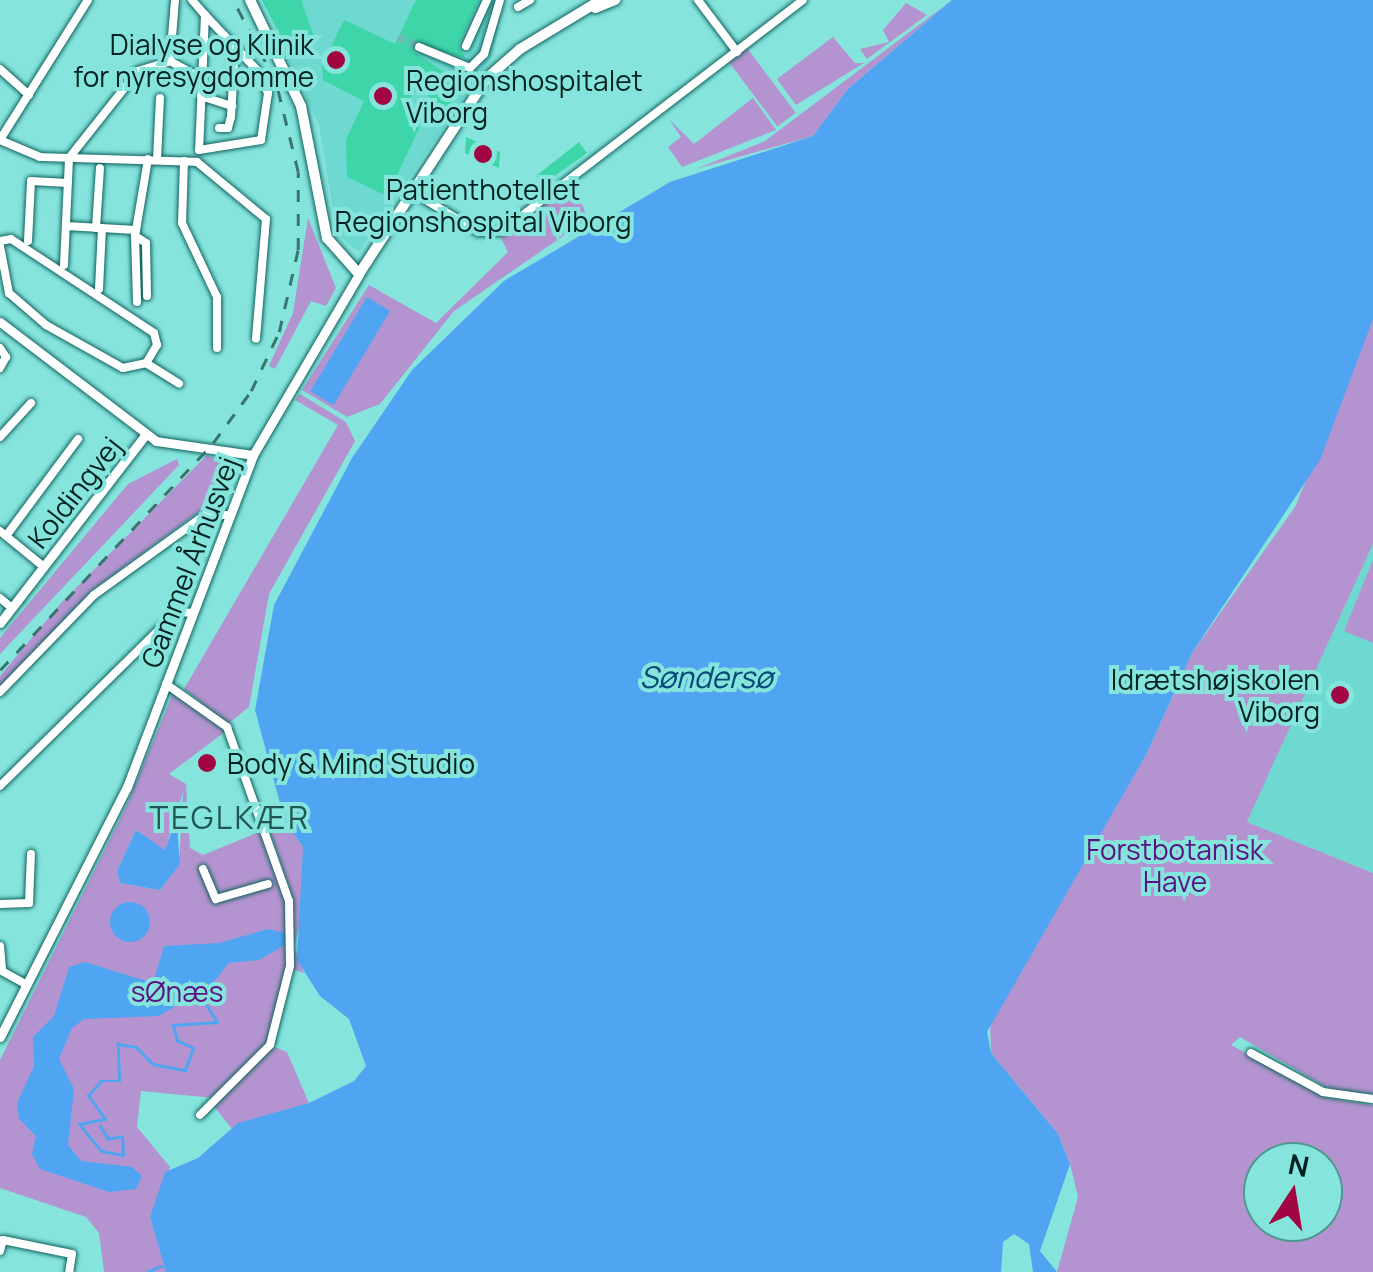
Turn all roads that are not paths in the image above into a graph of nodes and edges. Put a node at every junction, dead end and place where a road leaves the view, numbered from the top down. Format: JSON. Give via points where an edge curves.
{"nodes":[{"id":1,"x":88,"y":0,"type":"edge"},
{"id":2,"x":174,"y":0,"type":"edge"},
{"id":3,"x":192,"y":0,"type":"edge"},
{"id":4,"x":250,"y":0,"type":"edge"},
{"id":5,"x":500,"y":0,"type":"edge"},
{"id":6,"x":529,"y":0,"type":"edge"},
{"id":7,"x":601,"y":0,"type":"edge"},
{"id":8,"x":615,"y":0,"type":"edge"},
{"id":9,"x":698,"y":0,"type":"edge"},
{"id":10,"x":804,"y":0,"type":"edge"},
{"id":11,"x":487,"y":1,"type":"edge"},
{"id":12,"x":518,"y":7,"type":"dead end"},
{"id":13,"x":584,"y":11,"type":"junction"},
{"id":14,"x":205,"y":14,"type":"junction"},
{"id":15,"x":235,"y":46,"type":"junction"},
{"id":16,"x":466,"y":46,"type":"dead end"},
{"id":17,"x":419,"y":47,"type":"tunnel mouth"},
{"id":18,"x":736,"y":52,"type":"junction"},
{"id":19,"x":170,"y":61,"type":"junction"},
{"id":20,"x":0,"y":69,"type":"edge"},
{"id":21,"x":202,"y":79,"type":"junction"},
{"id":22,"x":29,"y":94,"type":"junction"},
{"id":23,"x":201,"y":96,"type":"junction"},
{"id":24,"x":160,"y":98,"type":"dead end"},
{"id":25,"x":232,"y":106,"type":"junction"},
{"id":26,"x":3,"y":128,"type":"edge"},
{"id":27,"x":219,"y":128,"type":"dead end"},
{"id":28,"x":0,"y":140,"type":"edge"},
{"id":29,"x":199,"y":150,"type":"junction"},
{"id":30,"x":69,"y":158,"type":"junction"},
{"id":31,"x":153,"y":159,"type":"junction"},
{"id":32,"x":184,"y":161,"type":"junction"},
{"id":33,"x":197,"y":162,"type":"junction"},
{"id":34,"x":100,"y":168,"type":"dead end"},
{"id":35,"x":68,"y":183,"type":"junction"},
{"id":36,"x":411,"y":191,"type":"junction"},
{"id":37,"x":66,"y":226,"type":"junction"},
{"id":38,"x":99,"y":228,"type":"junction"},
{"id":39,"x":136,"y":233,"type":"junction"},
{"id":40,"x":28,"y":241,"type":"dead end"},
{"id":41,"x":0,"y":245,"type":"edge"},
{"id":42,"x":64,"y":264,"type":"dead end"},
{"id":43,"x":360,"y":274,"type":"junction"},
{"id":44,"x":99,"y":289,"type":"dead end"},
{"id":45,"x":147,"y":296,"type":"dead end"},
{"id":46,"x":136,"y":302,"type":"dead end"},
{"id":47,"x":0,"y":322,"type":"edge"},
{"id":48,"x":256,"y":339,"type":"dead end"},
{"id":49,"x":0,"y":348,"type":"edge"},
{"id":50,"x":217,"y":348,"type":"dead end"},
{"id":51,"x":146,"y":363,"type":"junction"},
{"id":52,"x":0,"y":368,"type":"edge"},
{"id":53,"x":179,"y":384,"type":"dead end"},
{"id":54,"x":31,"y":403,"type":"dead end"},
{"id":55,"x":146,"y":434,"type":"junction"},
{"id":56,"x":0,"y":436,"type":"edge"},
{"id":57,"x":78,"y":438,"type":"dead end"},
{"id":58,"x":254,"y":454,"type":"junction"},
{"id":59,"x":230,"y":515,"type":"junction"},
{"id":60,"x":3,"y":534,"type":"edge"},
{"id":61,"x":44,"y":567,"type":"junction"},
{"id":62,"x":0,"y":598,"type":"edge"},
{"id":63,"x":12,"y":608,"type":"junction"},
{"id":64,"x":194,"y":614,"type":"junction"},
{"id":65,"x":0,"y":623,"type":"edge"},
{"id":66,"x":166,"y":684,"type":"junction"},
{"id":67,"x":0,"y":692,"type":"edge"},
{"id":68,"x":0,"y":786,"type":"edge"},
{"id":69,"x":32,"y":854,"type":"dead end"},
{"id":70,"x":202,"y":869,"type":"dead end"},
{"id":71,"x":268,"y":884,"type":"dead end"},
{"id":72,"x":0,"y":904,"type":"edge"},
{"id":73,"x":0,"y":946,"type":"edge"},
{"id":74,"x":1,"y":970,"type":"edge"},
{"id":75,"x":26,"y":984,"type":"junction"},
{"id":76,"x":0,"y":1037,"type":"edge"},
{"id":77,"x":1251,"y":1053,"type":"dead end"},
{"id":78,"x":1373,"y":1099,"type":"edge"},
{"id":79,"x":200,"y":1115,"type":"dead end"},
{"id":80,"x":0,"y":1251,"type":"edge"},
{"id":81,"x":69,"y":1272,"type":"edge"}],
"edges":[{"from":1,"to":22,"type":"street"},
{"from":2,"to":19,"type":"street"},
{"from":3,"to":14,"type":"street"},
{"from":4,"to":43,"type":"main road","via":[[300,106],[327,238]]},
{"from":5,"to":17,"type":"street","via":[[484,54],[470,68]]},
{"from":6,"to":12,"type":"street"},
{"from":7,"to":13,"type":"main road"},
{"from":8,"to":13,"type":"main road"},
{"from":9,"to":18,"type":"street"},
{"from":10,"to":18,"type":"street"},
{"from":11,"to":16,"type":"street"},
{"from":13,"to":36,"type":"main road","name":"Gammel Århusvej","via":[[520,49],[454,121]]},
{"from":14,"to":15,"type":"street"},
{"from":14,"to":21,"type":"street"},
{"from":15,"to":25,"type":"street"},
{"from":15,"to":29,"type":"street","via":[[265,82],[265,133],[257,142]]},
{"from":18,"to":36,"type":"street","via":[[544,200],[488,234]]},
{"from":19,"to":21,"type":"street"},
{"from":19,"to":30,"type":"street","via":[[138,71]]},
{"from":20,"to":22,"type":"street"},
{"from":21,"to":23,"type":"street"},
{"from":22,"to":26,"type":"street"},
{"from":23,"to":25,"type":"street"},
{"from":23,"to":29,"type":"street"},
{"from":24,"to":31,"type":"street"},
{"from":25,"to":27,"type":"street","via":[[228,128]]},
{"from":26,"to":28,"type":"street"},
{"from":28,"to":30,"type":"street","via":[[32,156]]},
{"from":29,"to":33,"type":"street"},
{"from":30,"to":31,"type":"street"},
{"from":30,"to":35,"type":"street"},
{"from":31,"to":32,"type":"street"},
{"from":31,"to":39,"type":"street"},
{"from":32,"to":33,"type":"street"},
{"from":32,"to":50,"type":"street","via":[[182,223],[217,297]]},
{"from":33,"to":48,"type":"street","via":[[266,220]]},
{"from":34,"to":38,"type":"street"},
{"from":35,"to":37,"type":"street"},
{"from":35,"to":40,"type":"street","via":[[31,181]]},
{"from":36,"to":43,"type":"main road","name":"Gammel Århusvej"},
{"from":37,"to":38,"type":"street"},
{"from":37,"to":42,"type":"street"},
{"from":38,"to":39,"type":"street"},
{"from":38,"to":44,"type":"street"},
{"from":39,"to":45,"type":"street","via":[[146,243]]},
{"from":39,"to":46,"type":"street"},
{"from":41,"to":51,"type":"street","via":[[9,294],[40,312],[46,325],[123,368]]},
{"from":41,"to":51,"type":"street","via":[[11,239],[154,333],[157,345]]},
{"from":43,"to":58,"type":"street","name":"Gammel Århusvej"},
{"from":47,"to":55,"type":"street"},
{"from":49,"to":52,"type":"street","via":[[6,357]]},
{"from":51,"to":53,"type":"street"},
{"from":54,"to":56,"type":"street"},
{"from":55,"to":58,"type":"street","via":[[168,446]]},
{"from":55,"to":61,"type":"street","name":"Koldingvej"},
{"from":57,"to":60,"type":"street"},
{"from":58,"to":59,"type":"street","name":"Gammel Århusvej"},
{"from":59,"to":64,"type":"street","name":"Gammel Århusvej"},
{"from":59,"to":67,"type":"street","via":[[205,515],[94,596]]},
{"from":60,"to":61,"type":"street"},
{"from":61,"to":63,"type":"street","name":"Koldingvej"},
{"from":62,"to":63,"type":"street"},
{"from":63,"to":65,"type":"street","name":"Koldingvej"},
{"from":64,"to":66,"type":"street","name":"Gammel Århusvej"},
{"from":64,"to":68,"type":"street","via":[[177,612]]},
{"from":66,"to":75,"type":"street","name":"Gammel Århusvej","via":[[113,817]]},
{"from":66,"to":79,"type":"street","via":[[227,727],[290,901],[286,996],[270,1045]]},
{"from":69,"to":72,"type":"street","via":[[29,902]]},
{"from":70,"to":71,"type":"street","via":[[216,899]]},
{"from":73,"to":74,"type":"street"},
{"from":74,"to":75,"type":"street"},
{"from":75,"to":76,"type":"street","name":"Gammel Århusvej"},
{"from":77,"to":78,"type":"street","via":[[1323,1092]]},
{"from":80,"to":81,"type":"street","via":[[2,1240],[72,1254]]}]}
